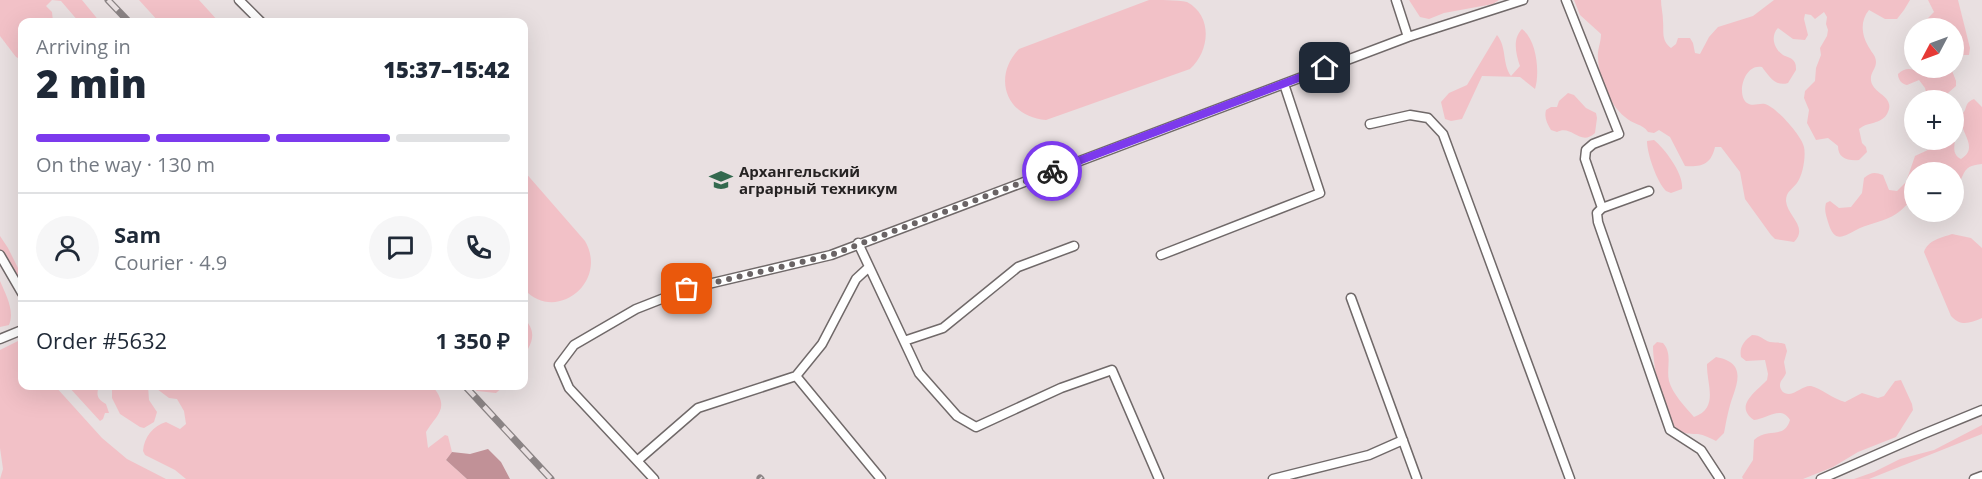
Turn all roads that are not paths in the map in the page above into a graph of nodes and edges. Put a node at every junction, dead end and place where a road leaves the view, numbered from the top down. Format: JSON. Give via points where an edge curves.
{"nodes":[{"id":1,"x":239,"y":0,"type":"edge"},
{"id":2,"x":1396,"y":0,"type":"edge"},
{"id":3,"x":1523,"y":0,"type":"edge"},
{"id":4,"x":1566,"y":0,"type":"edge"},
{"id":5,"x":257,"y":18,"type":"edge"},
{"id":6,"x":1408,"y":37,"type":"junction"},
{"id":7,"x":1284,"y":84,"type":"junction"},
{"id":8,"x":1370,"y":124,"type":"dead end"},
{"id":9,"x":1649,"y":191,"type":"dead end"},
{"id":10,"x":1602,"y":207,"type":"junction"},
{"id":11,"x":858,"y":243,"type":"junction"},
{"id":12,"x":1074,"y":246,"type":"dead end"},
{"id":13,"x":0,"y":255,"type":"edge"},
{"id":14,"x":1161,"y":255,"type":"dead end"},
{"id":15,"x":869,"y":267,"type":"junction"},
{"id":16,"x":18,"y":285,"type":"edge"},
{"id":17,"x":1351,"y":298,"type":"dead end"},
{"id":18,"x":18,"y":332,"type":"edge"},
{"id":19,"x":0,"y":339,"type":"edge"},
{"id":20,"x":904,"y":341,"type":"junction"},
{"id":21,"x":796,"y":376,"type":"junction"},
{"id":22,"x":1982,"y":410,"type":"edge"},
{"id":23,"x":1403,"y":440,"type":"junction"},
{"id":24,"x":637,"y":461,"type":"junction"},
{"id":25,"x":1982,"y":476,"type":"edge"},
{"id":26,"x":654,"y":479,"type":"edge"},
{"id":27,"x":881,"y":479,"type":"edge"},
{"id":28,"x":1159,"y":479,"type":"edge"},
{"id":29,"x":1273,"y":479,"type":"edge"},
{"id":30,"x":1417,"y":479,"type":"edge"},
{"id":31,"x":1570,"y":479,"type":"edge"},
{"id":32,"x":1720,"y":479,"type":"edge"},
{"id":33,"x":1821,"y":479,"type":"edge"},
{"id":34,"x":1974,"y":479,"type":"edge"}],
"edges":[{"from":1,"to":5,"type":"lane"},
{"from":2,"to":6,"type":"lane"},
{"from":3,"to":6,"type":"lane"},
{"from":4,"to":10,"type":"lane","via":[[1619,134],[1586,150],[1585,159]]},
{"from":6,"to":7,"type":"lane"},
{"from":7,"to":11,"type":"lane"},
{"from":7,"to":14,"type":"lane","via":[[1320,193]]},
{"from":8,"to":31,"type":"lane","via":[[1410,115],[1428,118],[1443,134]]},
{"from":9,"to":10,"type":"lane"},
{"from":10,"to":32,"type":"lane","via":[[1597,213],[1598,222],[1670,429],[1701,450]]},
{"from":11,"to":15,"type":"lane"},
{"from":11,"to":24,"type":"lane","via":[[831,255],[687,289],[636,309],[574,345],[559,365],[569,388]]},
{"from":12,"to":20,"type":"lane","via":[[1018,267],[943,328]]},
{"from":13,"to":16,"type":"lane"},
{"from":15,"to":20,"type":"lane"},
{"from":15,"to":21,"type":"lane","via":[[856,279],[822,344]]},
{"from":17,"to":23,"type":"lane"},
{"from":18,"to":19,"type":"lane"},
{"from":20,"to":28,"type":"lane","via":[[919,373],[957,416],[976,427],[1061,388],[1112,370]]},
{"from":21,"to":24,"type":"lane","via":[[698,408]]},
{"from":21,"to":27,"type":"lane"},
{"from":22,"to":33,"type":"lane"},
{"from":23,"to":29,"type":"lane","via":[[1369,455]]},
{"from":23,"to":30,"type":"lane"},
{"from":24,"to":26,"type":"lane"},
{"from":25,"to":34,"type":"lane"}]}
